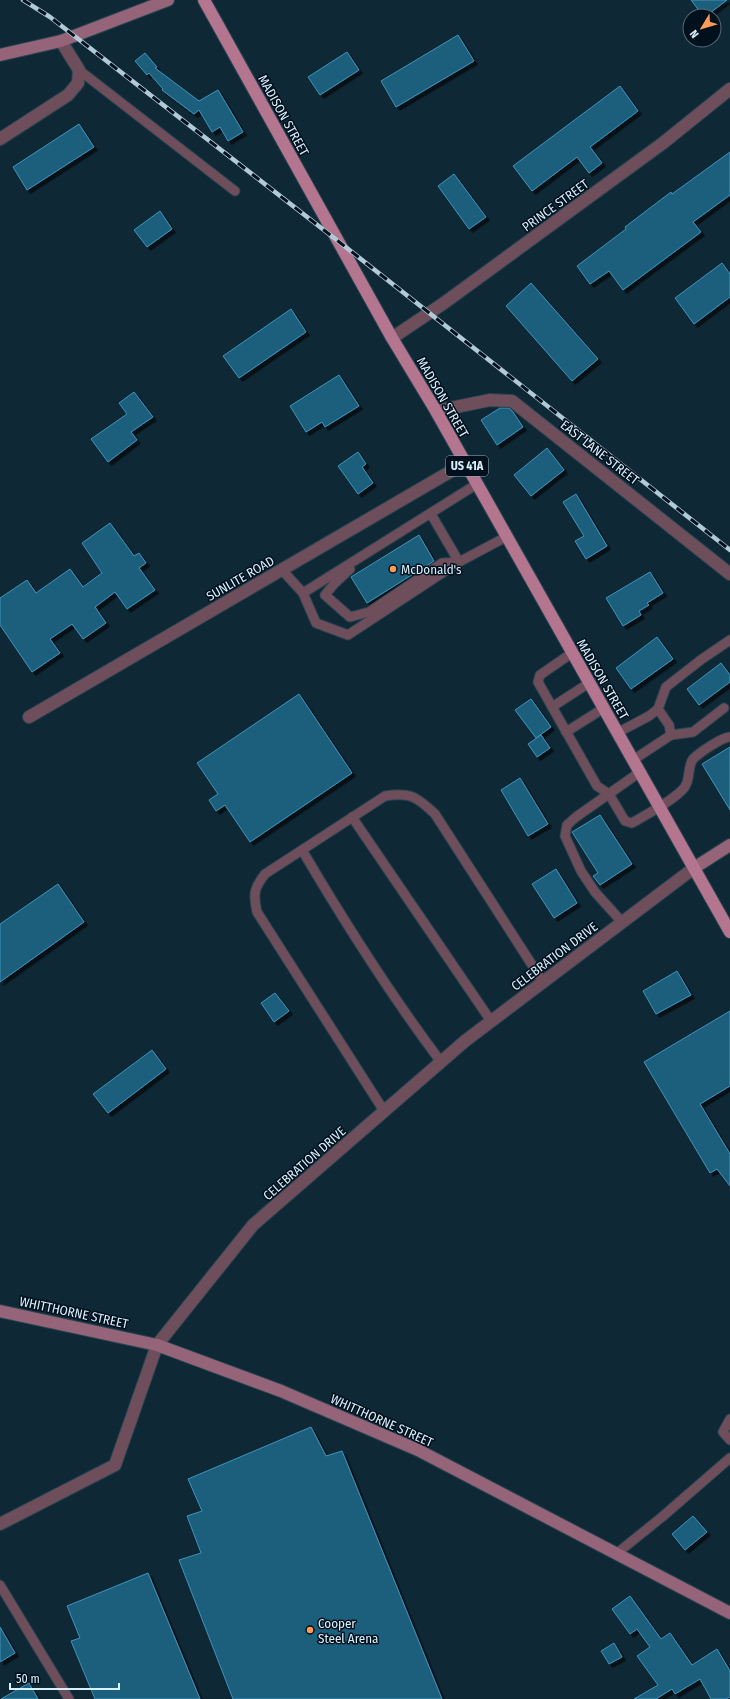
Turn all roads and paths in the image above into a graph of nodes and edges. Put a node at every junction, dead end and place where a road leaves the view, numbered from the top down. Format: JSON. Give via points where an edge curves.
{"nodes":[{"id":1,"x":168,"y":0,"type":"edge"},
{"id":2,"x":204,"y":0,"type":"edge"},
{"id":3,"x":61,"y":42,"type":"junction"},
{"id":4,"x":0,"y":55,"type":"edge"},
{"id":5,"x":79,"y":70,"type":"junction"},
{"id":6,"x":730,"y":89,"type":"edge"},
{"id":7,"x":0,"y":139,"type":"edge"},
{"id":8,"x":235,"y":191,"type":"dead end"},
{"id":9,"x":392,"y":338,"type":"junction"},
{"id":10,"x":436,"y":411,"type":"junction"},
{"id":11,"x":465,"y":463,"type":"junction"},
{"id":12,"x":477,"y":484,"type":"junction"},
{"id":13,"x":431,"y":514,"type":"junction"},
{"id":14,"x":506,"y":537,"type":"junction"},
{"id":15,"x":362,"y":557,"type":"junction"},
{"id":16,"x":459,"y":562,"type":"junction"},
{"id":17,"x":282,"y":570,"type":"junction"},
{"id":18,"x":730,"y":574,"type":"edge"},
{"id":19,"x":303,"y":593,"type":"junction"},
{"id":20,"x":730,"y":640,"type":"edge"},
{"id":21,"x":572,"y":654,"type":"junction"},
{"id":22,"x":589,"y":683,"type":"junction"},
{"id":23,"x":552,"y":707,"type":"junction"},
{"id":24,"x":604,"y":708,"type":"junction"},
{"id":25,"x":658,"y":708,"type":"junction"},
{"id":26,"x":724,"y":708,"type":"dead end"},
{"id":27,"x":29,"y":717,"type":"dead end"},
{"id":28,"x":566,"y":732,"type":"junction"},
{"id":29,"x":617,"y":732,"type":"junction"},
{"id":30,"x":671,"y":735,"type":"junction"},
{"id":31,"x":730,"y":737,"type":"edge"},
{"id":32,"x":633,"y":760,"type":"junction"},
{"id":33,"x":640,"y":772,"type":"junction"},
{"id":34,"x":608,"y":794,"type":"junction"},
{"id":35,"x":659,"y":806,"type":"junction"},
{"id":36,"x":352,"y":817,"type":"junction"},
{"id":37,"x":730,"y":845,"type":"edge"},
{"id":38,"x":302,"y":850,"type":"junction"},
{"id":39,"x":694,"y":868,"type":"junction"},
{"id":40,"x":622,"y":922,"type":"junction"},
{"id":41,"x":730,"y":932,"type":"edge"},
{"id":42,"x":543,"y":982,"type":"junction"},
{"id":43,"x":491,"y":1021,"type":"junction"},
{"id":44,"x":441,"y":1062,"type":"junction"},
{"id":45,"x":384,"y":1111,"type":"junction"},
{"id":46,"x":0,"y":1310,"type":"edge"},
{"id":47,"x":157,"y":1345,"type":"junction"},
{"id":48,"x":730,"y":1419,"type":"edge"},
{"id":49,"x":730,"y":1440,"type":"edge"},
{"id":50,"x":730,"y":1458,"type":"edge"},
{"id":51,"x":0,"y":1524,"type":"edge"},
{"id":52,"x":616,"y":1554,"type":"junction"},
{"id":53,"x":0,"y":1585,"type":"edge"},
{"id":54,"x":730,"y":1613,"type":"edge"},
{"id":55,"x":69,"y":1699,"type":"edge"}],
"edges":[{"from":1,"to":3,"type":"street"},
{"from":2,"to":9,"type":"main road","name":"MADISON STREET","number":"US 41A"},
{"from":3,"to":4,"type":"street"},
{"from":3,"to":5,"type":"street"},
{"from":5,"to":7,"type":"street","via":[[78,83],[68,95]]},
{"from":5,"to":8,"type":"lane"},
{"from":6,"to":9,"type":"street","name":"PRINCE STREET","via":[[663,143],[457,294]]},
{"from":9,"to":10,"type":"main road","name":"MADISON STREET","number":"US 41A"},
{"from":10,"to":11,"type":"main road","name":"MADISON STREET","number":"US 41A"},
{"from":10,"to":18,"type":"street","name":"EAST LANE STREET","via":[[490,400],[512,401]]},
{"from":11,"to":12,"type":"main road","name":"MADISON STREET","number":"US 41A"},
{"from":11,"to":17,"type":"street","name":"SUNLITE ROAD"},
{"from":12,"to":13,"type":"lane"},
{"from":12,"to":14,"type":"main road","name":"MADISON STREET","number":"US 41A"},
{"from":13,"to":15,"type":"lane"},
{"from":13,"to":16,"type":"lane"},
{"from":14,"to":16,"type":"lane"},
{"from":14,"to":21,"type":"main road","name":"MADISON STREET","number":"US 41A"},
{"from":15,"to":16,"type":"lane","via":[[325,595],[350,617],[369,612],[442,563]]},
{"from":15,"to":19,"type":"lane"},
{"from":16,"to":19,"type":"lane","via":[[348,635],[316,623]]},
{"from":17,"to":19,"type":"lane"},
{"from":17,"to":27,"type":"street","name":"SUNLITE ROAD"},
{"from":20,"to":25,"type":"lane","via":[[666,688]]},
{"from":21,"to":22,"type":"main road","name":"MADISON STREET","number":"US 41A"},
{"from":21,"to":23,"type":"lane","via":[[540,675],[538,682]]},
{"from":22,"to":23,"type":"lane"},
{"from":22,"to":24,"type":"main road","name":"MADISON STREET","number":"US 41A"},
{"from":23,"to":28,"type":"lane"},
{"from":24,"to":28,"type":"lane"},
{"from":24,"to":29,"type":"main road","name":"MADISON STREET","number":"US 41A"},
{"from":25,"to":29,"type":"lane","via":[[649,716]]},
{"from":25,"to":30,"type":"lane","via":[[669,725]]},
{"from":26,"to":30,"type":"lane","via":[[692,732]]},
{"from":28,"to":34,"type":"lane","via":[[597,786]]},
{"from":29,"to":32,"type":"main road","name":"MADISON STREET","number":"US 41A"},
{"from":30,"to":32,"type":"lane"},
{"from":31,"to":35,"type":"lane","via":[[719,740],[693,759],[683,789]]},
{"from":32,"to":33,"type":"main road","name":"MADISON STREET","number":"US 41A"},
{"from":33,"to":34,"type":"lane"},
{"from":33,"to":35,"type":"main road","name":"MADISON STREET","number":"US 41A"},
{"from":34,"to":35,"type":"lane","via":[[625,821],[632,823]]},
{"from":34,"to":40,"type":"lane","via":[[567,825],[565,836],[595,892]]},
{"from":35,"to":39,"type":"main road","name":"MADISON STREET","number":"US 41A"},
{"from":36,"to":38,"type":"lane"},
{"from":36,"to":42,"type":"lane","via":[[385,796],[401,794],[420,800],[434,814]]},
{"from":36,"to":43,"type":"lane"},
{"from":37,"to":39,"type":"street"},
{"from":38,"to":44,"type":"lane","via":[[329,897],[407,1017]]},
{"from":38,"to":45,"type":"lane","via":[[266,874],[256,884],[254,899],[257,912]]},
{"from":39,"to":40,"type":"street","name":"CELEBRATION DRIVE"},
{"from":39,"to":41,"type":"main road","name":"MADISON STREET","number":"US 41A"},
{"from":40,"to":42,"type":"street","name":"CELEBRATION DRIVE"},
{"from":42,"to":43,"type":"street","name":"CELEBRATION DRIVE"},
{"from":43,"to":44,"type":"street","name":"CELEBRATION DRIVE"},
{"from":44,"to":45,"type":"street","name":"CELEBRATION DRIVE"},
{"from":45,"to":47,"type":"street","name":"CELEBRATION DRIVE","via":[[253,1225]]},
{"from":46,"to":47,"type":"street","name":"WHITTHORNE STREET"},
{"from":47,"to":51,"type":"street","name":"CELEBRATION DRIVE","via":[[115,1465]]},
{"from":47,"to":52,"type":"street","name":"WHITTHORNE STREET","via":[[281,1391],[418,1450]]},
{"from":48,"to":49,"type":"lane","via":[[723,1432]]},
{"from":50,"to":52,"type":"lane"},
{"from":52,"to":54,"type":"street","name":"WHITTHORNE STREET"},
{"from":53,"to":55,"type":"lane"}]}
